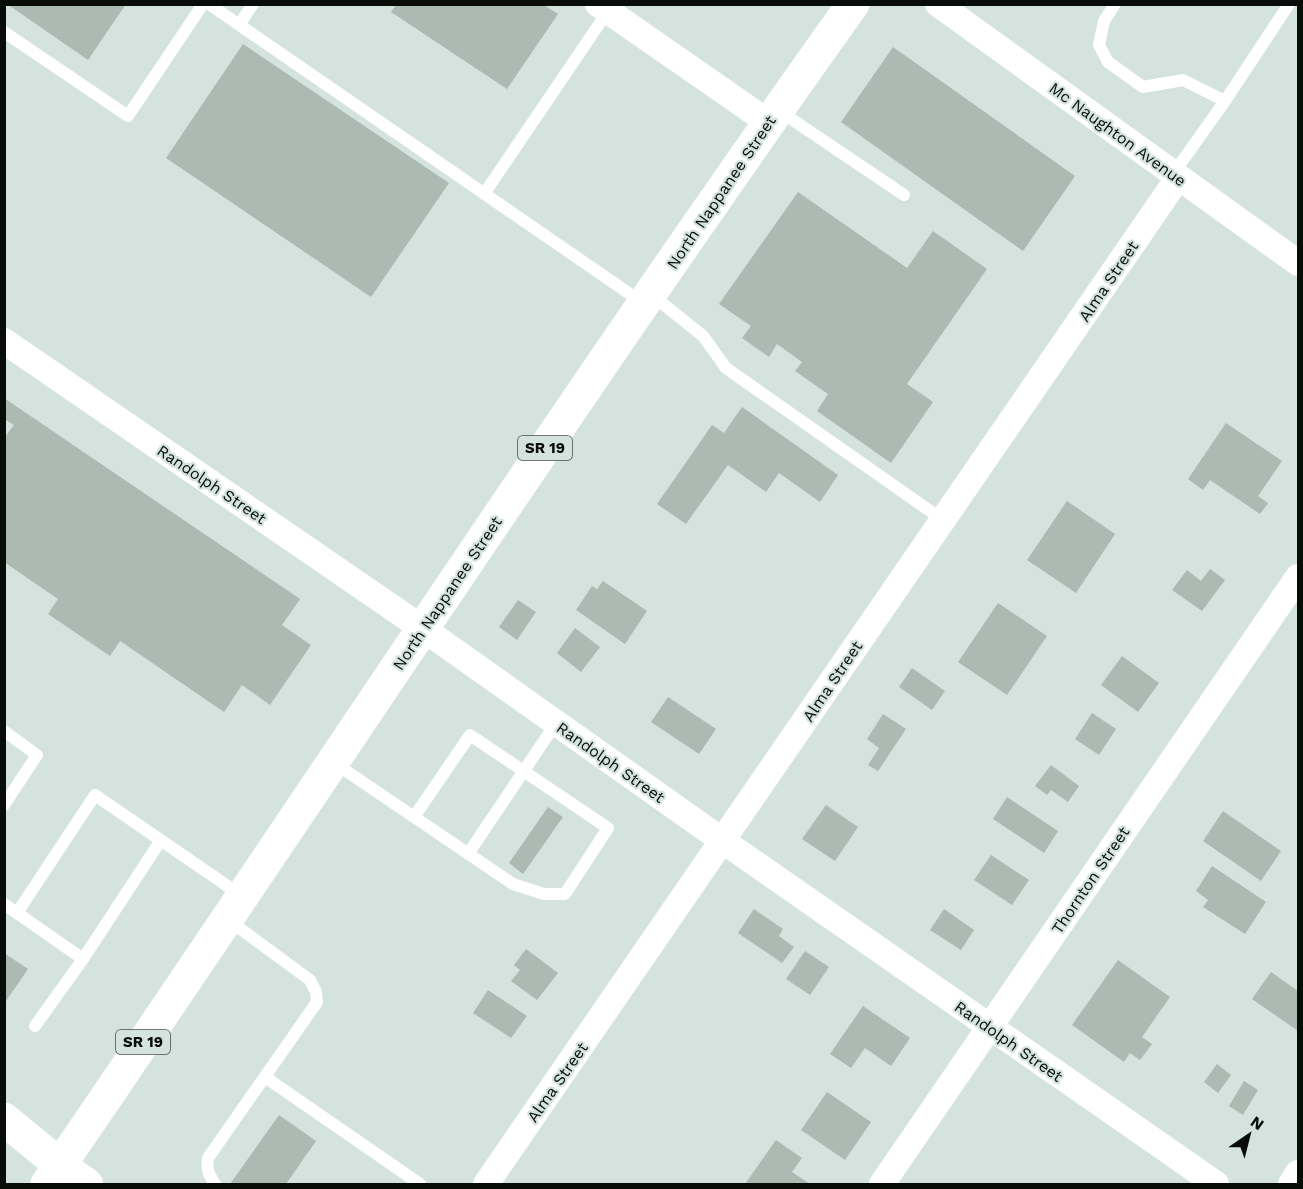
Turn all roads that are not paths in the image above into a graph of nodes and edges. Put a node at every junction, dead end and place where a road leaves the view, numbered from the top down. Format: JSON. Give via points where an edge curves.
{"nodes":[{"id":1,"x":203,"y":4,"type":"edge"},
{"id":2,"x":209,"y":4,"type":"edge"},
{"id":3,"x":253,"y":4,"type":"edge"},
{"id":4,"x":853,"y":4,"type":"edge"},
{"id":5,"x":938,"y":4,"type":"edge"},
{"id":6,"x":1115,"y":4,"type":"edge"},
{"id":7,"x":1283,"y":7,"type":"edge"},
{"id":8,"x":603,"y":8,"type":"edge"},
{"id":9,"x":239,"y":25,"type":"junction"},
{"id":10,"x":4,"y":32,"type":"edge"},
{"id":11,"x":1225,"y":101,"type":"junction"},
{"id":12,"x":773,"y":116,"type":"junction"},
{"id":13,"x":1176,"y":176,"type":"junction"},
{"id":14,"x":484,"y":194,"type":"junction"},
{"id":15,"x":904,"y":195,"type":"dead end"},
{"id":16,"x":1299,"y":263,"type":"edge"},
{"id":17,"x":647,"y":299,"type":"junction"},
{"id":18,"x":4,"y":341,"type":"edge"},
{"id":19,"x":943,"y":520,"type":"junction"},
{"id":20,"x":1299,"y":577,"type":"edge"},
{"id":21,"x":422,"y":628,"type":"junction"},
{"id":22,"x":556,"y":723,"type":"junction"},
{"id":23,"x":4,"y":731,"type":"edge"},
{"id":24,"x":332,"y":762,"type":"junction"},
{"id":25,"x":523,"y":772,"type":"junction"},
{"id":26,"x":4,"y":805,"type":"edge"},
{"id":27,"x":414,"y":817,"type":"junction"},
{"id":28,"x":161,"y":840,"type":"junction"},
{"id":29,"x":723,"y":841,"type":"junction"},
{"id":30,"x":468,"y":854,"type":"junction"},
{"id":31,"x":4,"y":904,"type":"edge"},
{"id":32,"x":234,"y":907,"type":"junction"},
{"id":33,"x":17,"y":913,"type":"junction"},
{"id":34,"x":83,"y":959,"type":"junction"},
{"id":35,"x":35,"y":1026,"type":"dead end"},
{"id":36,"x":989,"y":1027,"type":"junction"},
{"id":37,"x":265,"y":1077,"type":"junction"},
{"id":38,"x":4,"y":1119,"type":"edge"},
{"id":39,"x":1299,"y":1173,"type":"edge"},
{"id":40,"x":53,"y":1175,"type":"edge"},
{"id":41,"x":87,"y":1185,"type":"edge"},
{"id":42,"x":215,"y":1185,"type":"edge"},
{"id":43,"x":420,"y":1185,"type":"edge"},
{"id":44,"x":486,"y":1185,"type":"edge"},
{"id":45,"x":882,"y":1185,"type":"edge"},
{"id":46,"x":1216,"y":1185,"type":"edge"},
{"id":47,"x":1291,"y":1185,"type":"edge"}],
"edges":[{"from":1,"to":10,"type":"lane","via":[[128,116]]},
{"from":2,"to":9,"type":"lane"},
{"from":3,"to":9,"type":"lane"},
{"from":4,"to":12,"type":"main road","name":"North Nappanee Street","number":"SR 19"},
{"from":5,"to":13,"type":"street","name":"Mc Naughton Avenue"},
{"from":6,"to":11,"type":"lane","via":[[1104,21],[1099,45],[1108,62],[1143,87],[1183,80]]},
{"from":7,"to":11,"type":"lane"},
{"from":8,"to":12,"type":"street"},
{"from":8,"to":14,"type":"lane"},
{"from":9,"to":14,"type":"lane"},
{"from":11,"to":13,"type":"lane"},
{"from":12,"to":15,"type":"lane"},
{"from":12,"to":17,"type":"main road","name":"North Nappanee Street","number":"SR 19"},
{"from":13,"to":16,"type":"street","name":"Mc Naughton Avenue"},
{"from":13,"to":19,"type":"street","name":"Alma Street"},
{"from":14,"to":17,"type":"lane"},
{"from":17,"to":19,"type":"lane","via":[[703,336],[726,368]]},
{"from":17,"to":21,"type":"main road","name":"North Nappanee Street","number":"SR 19"},
{"from":18,"to":21,"type":"street","name":"Randolph Street"},
{"from":19,"to":29,"type":"street","name":"Alma Street"},
{"from":20,"to":36,"type":"street","name":"Thornton Street"},
{"from":21,"to":22,"type":"street","name":"Randolph Street"},
{"from":21,"to":24,"type":"main road","name":"North Nappanee Street","number":"SR 19"},
{"from":22,"to":25,"type":"lane"},
{"from":22,"to":29,"type":"street","name":"Randolph Street"},
{"from":23,"to":26,"type":"lane","via":[[37,755]]},
{"from":24,"to":27,"type":"lane"},
{"from":24,"to":32,"type":"main road","name":"North Nappanee Street","number":"SR 19"},
{"from":25,"to":27,"type":"lane","via":[[470,735]]},
{"from":25,"to":30,"type":"lane"},
{"from":25,"to":30,"type":"lane","via":[[608,828],[565,894],[544,894],[513,884]]},
{"from":27,"to":30,"type":"lane"},
{"from":28,"to":32,"type":"lane"},
{"from":28,"to":33,"type":"lane","via":[[95,795]]},
{"from":28,"to":34,"type":"lane"},
{"from":29,"to":36,"type":"street","name":"Randolph Street"},
{"from":29,"to":44,"type":"street","name":"Alma Street"},
{"from":31,"to":33,"type":"lane"},
{"from":32,"to":37,"type":"lane","via":[[310,980],[316,992],[317,1002]]},
{"from":32,"to":40,"type":"main road","name":"North Nappanee Street","number":"SR 19"},
{"from":33,"to":34,"type":"lane"},
{"from":34,"to":35,"type":"lane"},
{"from":36,"to":45,"type":"street","name":"Thornton Street"},
{"from":36,"to":46,"type":"street","name":"Randolph Street"},
{"from":37,"to":42,"type":"lane","via":[[208,1158],[209,1175]]},
{"from":37,"to":43,"type":"lane"},
{"from":38,"to":40,"type":"main road"},
{"from":39,"to":47,"type":"street"},
{"from":40,"to":41,"type":"street"}]}
